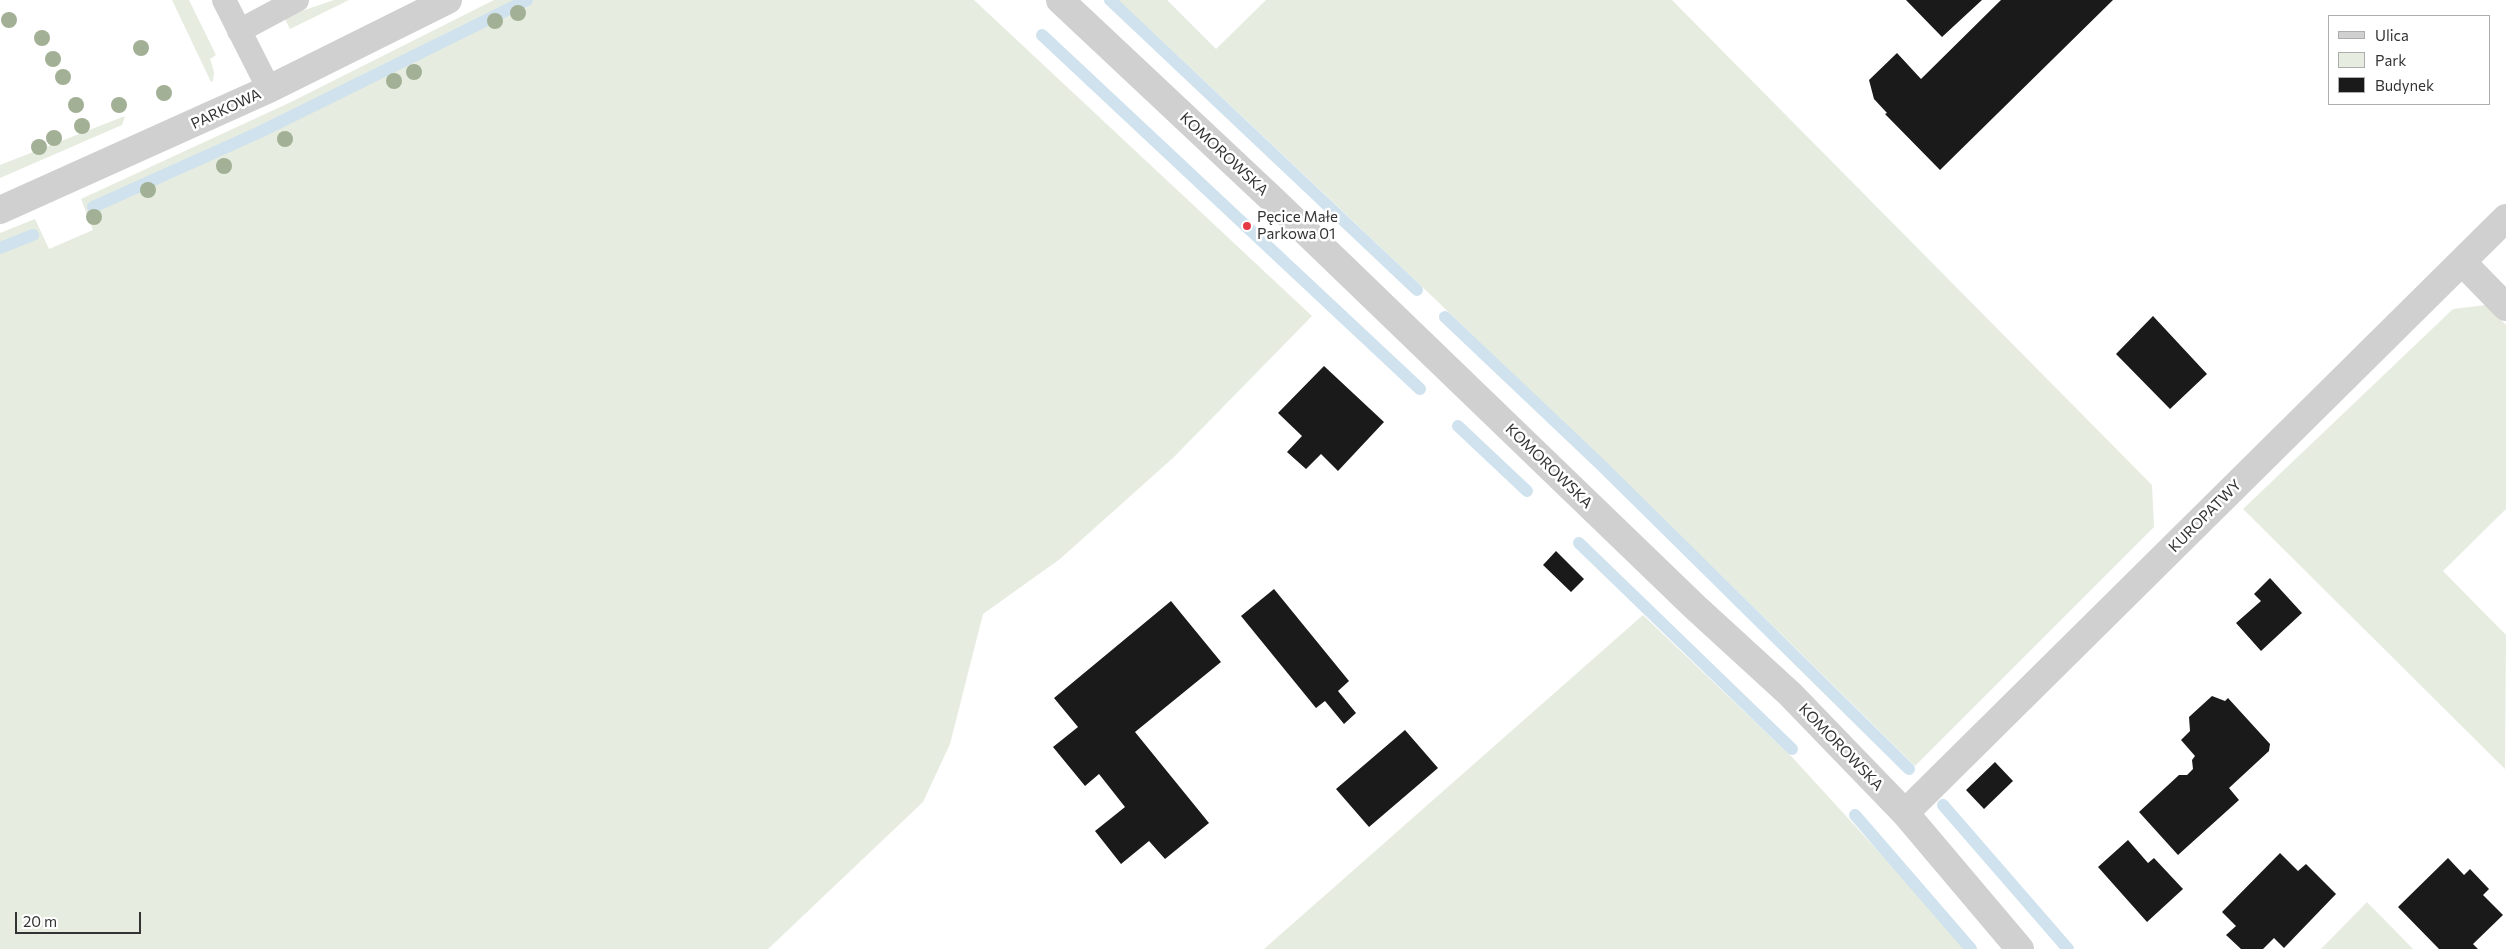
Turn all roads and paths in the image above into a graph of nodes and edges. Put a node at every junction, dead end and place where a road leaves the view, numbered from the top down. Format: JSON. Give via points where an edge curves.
{"nodes":[{"id":1,"x":224,"y":0,"type":"edge"},
{"id":2,"x":297,"y":0,"type":"edge"},
{"id":3,"x":448,"y":0,"type":"edge"},
{"id":4,"x":1060,"y":0,"type":"edge"},
{"id":5,"x":239,"y":31,"type":"junction"},
{"id":6,"x":269,"y":89,"type":"junction"},
{"id":7,"x":0,"y":210,"type":"edge"},
{"id":8,"x":2506,"y":218,"type":"edge"},
{"id":9,"x":2462,"y":262,"type":"junction"},
{"id":10,"x":2506,"y":306,"type":"edge"},
{"id":11,"x":1905,"y":813,"type":"junction"},
{"id":12,"x":2020,"y":949,"type":"edge"}],
"edges":[{"from":1,"to":5,"type":"lane"},
{"from":2,"to":5,"type":"lane"},
{"from":3,"to":6,"type":"street","name":"PARKOWA"},
{"from":4,"to":11,"type":"street","name":"KOMOROWSKA","via":[[1790,694]]},
{"from":5,"to":6,"type":"lane"},
{"from":6,"to":7,"type":"street","name":"PARKOWA"},
{"from":8,"to":9,"type":"street","name":"KUROPATWY"},
{"from":9,"to":10,"type":"street"},
{"from":9,"to":11,"type":"street","name":"KUROPATWY"},
{"from":11,"to":12,"type":"street","name":"KOMOROWSKA"}]}
